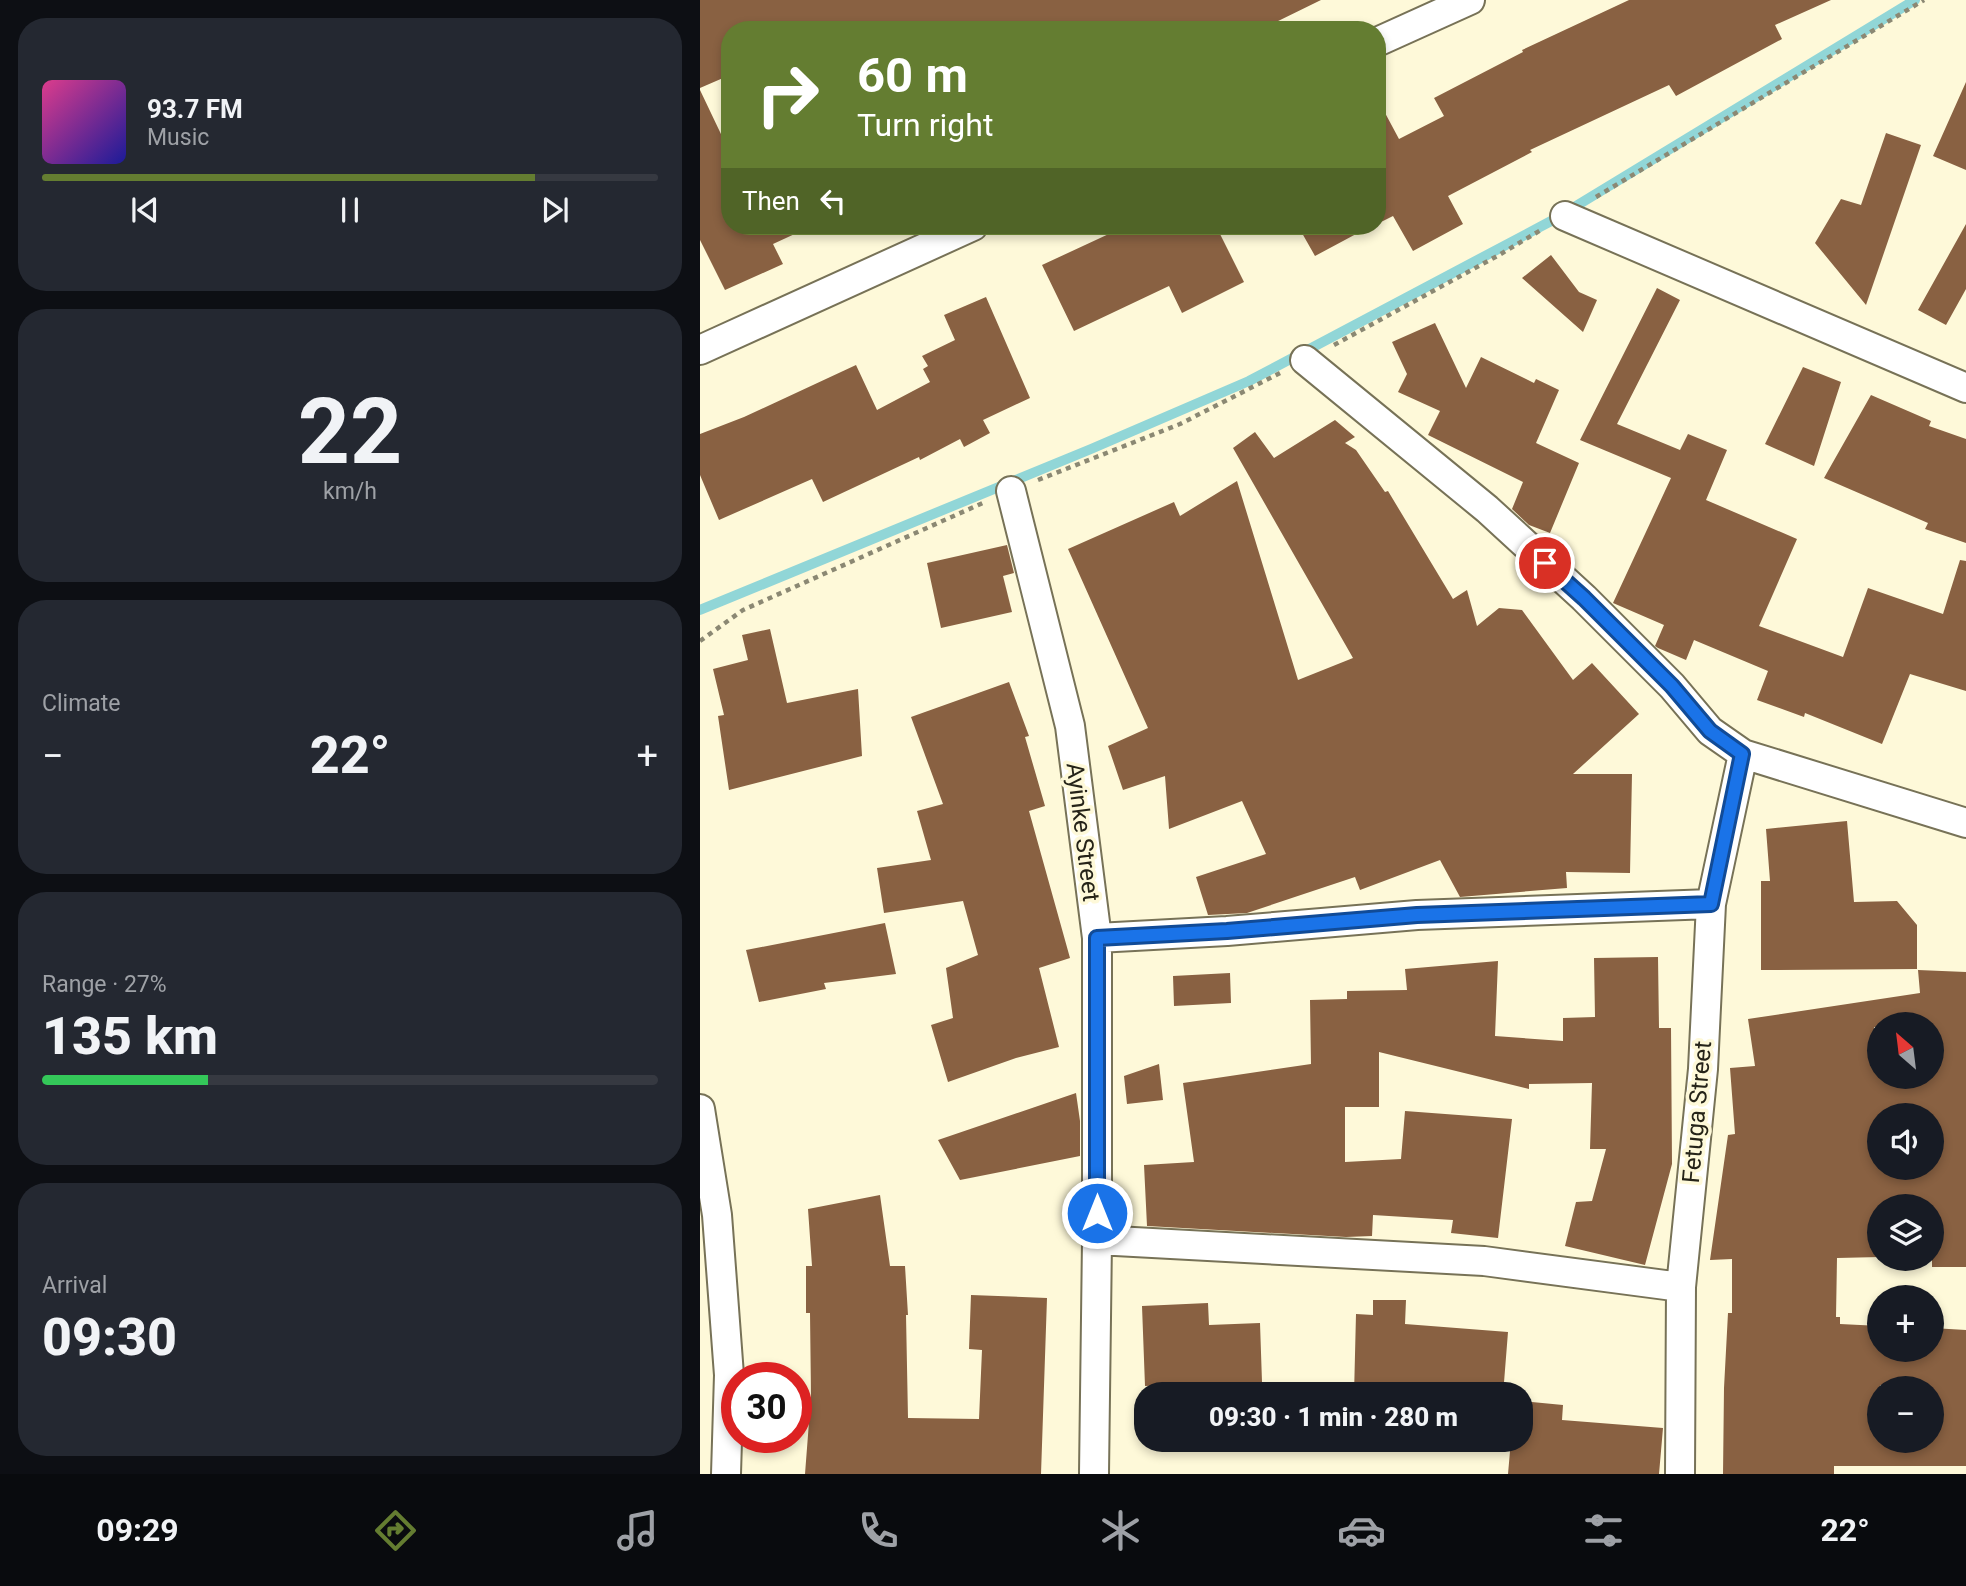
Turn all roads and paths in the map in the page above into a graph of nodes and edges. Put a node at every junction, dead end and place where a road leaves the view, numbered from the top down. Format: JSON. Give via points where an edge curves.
{"nodes":[{"id":1,"x":1470,"y":0,"type":"edge"},
{"id":2,"x":1386,"y":38,"type":"edge"},
{"id":3,"x":1565,"y":216,"type":"dead end"},
{"id":4,"x":953,"y":235,"type":"edge"},
{"id":5,"x":700,"y":350,"type":"edge"},
{"id":6,"x":1305,"y":360,"type":"dead end"},
{"id":7,"x":1966,"y":388,"type":"edge"},
{"id":8,"x":1011,"y":491,"type":"dead end"},
{"id":9,"x":1742,"y":754,"type":"junction"},
{"id":10,"x":1966,"y":823,"type":"edge"},
{"id":11,"x":1711,"y":904,"type":"junction"},
{"id":12,"x":1097,"y":938,"type":"junction"},
{"id":13,"x":700,"y":1109,"type":"edge"},
{"id":14,"x":1097,"y":1240,"type":"junction"},
{"id":15,"x":1681,"y":1287,"type":"junction"},
{"id":16,"x":726,"y":1474,"type":"edge"},
{"id":17,"x":1094,"y":1474,"type":"edge"},
{"id":18,"x":1680,"y":1474,"type":"edge"}],
"edges":[{"from":1,"to":2,"type":"street"},
{"from":3,"to":7,"type":"street"},
{"from":4,"to":5,"type":"street"},
{"from":6,"to":9,"type":"street","via":[[1487,509],[1584,598],[1710,731]]},
{"from":8,"to":12,"type":"street","name":"Ayinke Street","via":[[1070,726]]},
{"from":9,"to":10,"type":"street"},
{"from":9,"to":11,"type":"street","name":"Fetuga Street"},
{"from":11,"to":12,"type":"street","via":[[1417,915]]},
{"from":11,"to":15,"type":"street","name":"Fetuga Street","via":[[1703,1069]]},
{"from":12,"to":14,"type":"street","name":"Ayinke Street"},
{"from":13,"to":16,"type":"street","via":[[717,1216],[728,1362]]},
{"from":14,"to":15,"type":"street","via":[[1484,1261]]},
{"from":14,"to":17,"type":"street","name":"Ayinke Street"},
{"from":15,"to":18,"type":"street","name":"Fetuga Street"}]}
